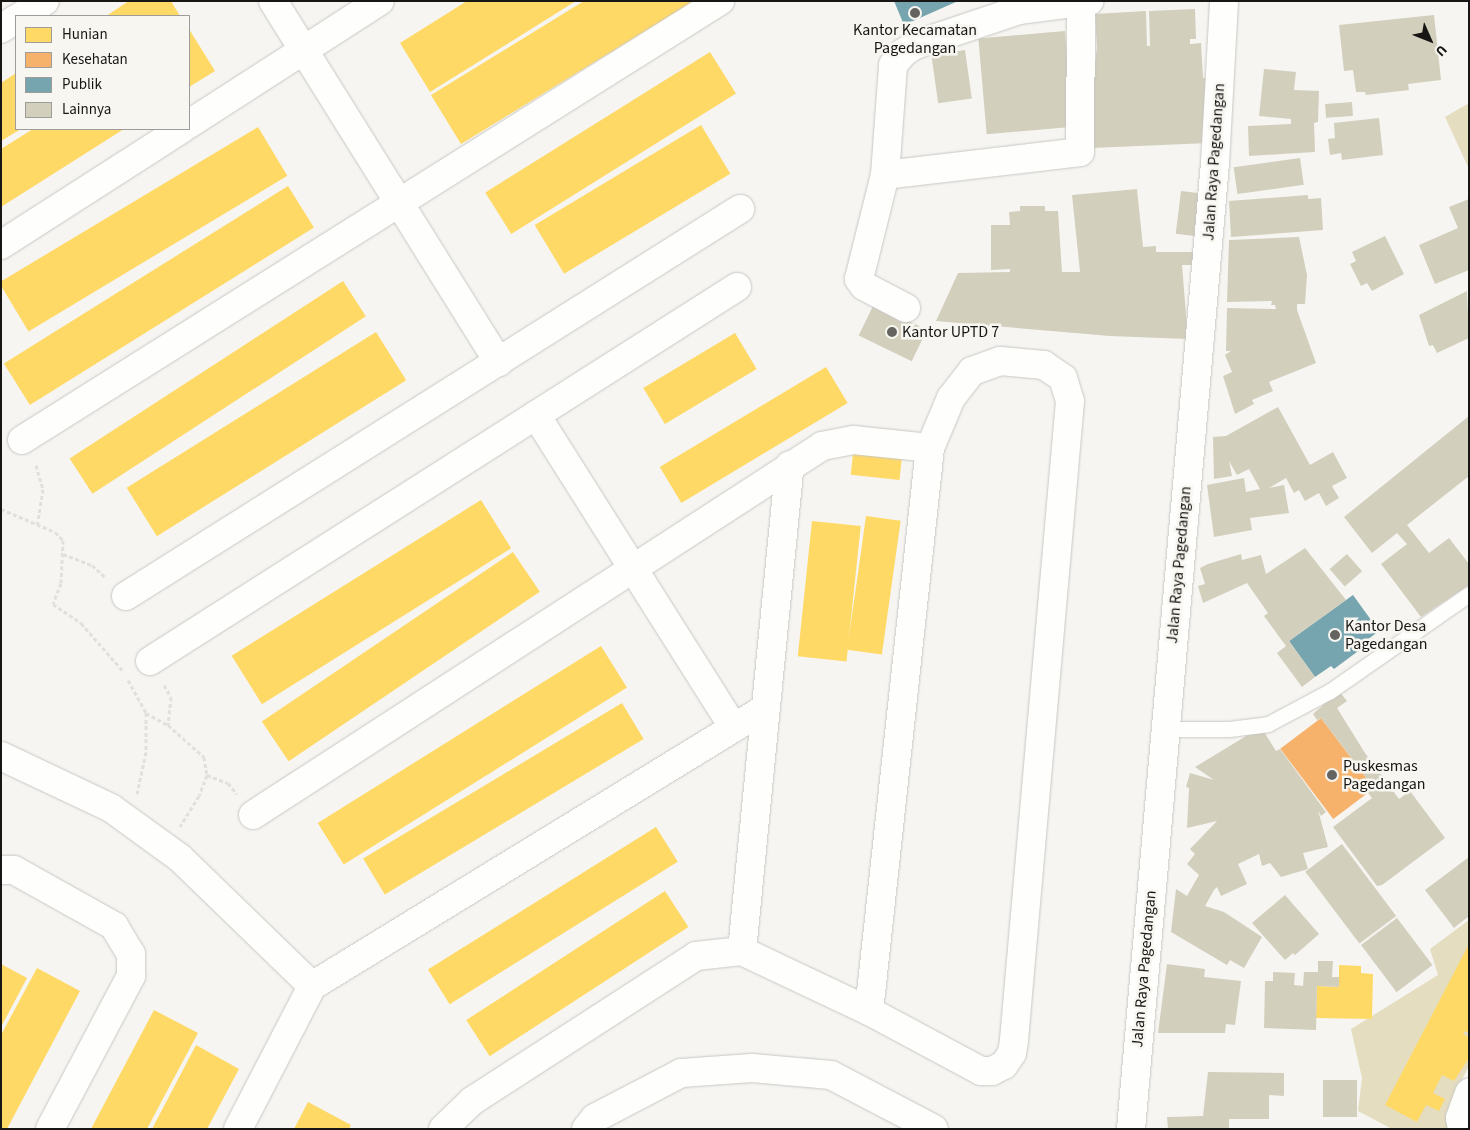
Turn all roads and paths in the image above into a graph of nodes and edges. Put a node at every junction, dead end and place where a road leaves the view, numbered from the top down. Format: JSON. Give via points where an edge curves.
{"nodes":[{"id":1,"x":45,"y":1,"type":"edge"},
{"id":2,"x":273,"y":1,"type":"edge"},
{"id":3,"x":380,"y":1,"type":"edge"},
{"id":4,"x":720,"y":1,"type":"edge"},
{"id":5,"x":1224,"y":1,"type":"edge"},
{"id":6,"x":1085,"y":2,"type":"edge"},
{"id":7,"x":1018,"y":6,"type":"edge"},
{"id":8,"x":23,"y":15,"type":"edge"},
{"id":9,"x":15,"y":20,"type":"edge"},
{"id":10,"x":1,"y":29,"type":"edge"},
{"id":11,"x":304,"y":50,"type":"junction"},
{"id":12,"x":190,"y":123,"type":"edge"},
{"id":13,"x":180,"y":130,"type":"edge"},
{"id":14,"x":885,"y":174,"type":"junction"},
{"id":15,"x":399,"y":203,"type":"junction"},
{"id":16,"x":740,"y":209,"type":"dead end"},
{"id":17,"x":1,"y":245,"type":"edge"},
{"id":18,"x":737,"y":287,"type":"dead end"},
{"id":19,"x":906,"y":308,"type":"dead end"},
{"id":20,"x":499,"y":362,"type":"junction"},
{"id":21,"x":536,"y":415,"type":"junction"},
{"id":22,"x":22,"y":440,"type":"joint"},
{"id":23,"x":930,"y":448,"type":"junction"},
{"id":24,"x":790,"y":465,"type":"junction"},
{"id":25,"x":1,"y":510,"type":"edge"},
{"id":26,"x":37,"y":526,"type":"junction"},
{"id":27,"x":64,"y":554,"type":"junction"},
{"id":28,"x":633,"y":568,"type":"junction"},
{"id":29,"x":1469,"y":594,"type":"edge"},
{"id":30,"x":126,"y":596,"type":"joint"},
{"id":31,"x":150,"y":661,"type":"joint"},
{"id":32,"x":766,"y":708,"type":"junction"},
{"id":33,"x":146,"y":713,"type":"junction"},
{"id":34,"x":168,"y":725,"type":"junction"},
{"id":35,"x":734,"y":728,"type":"junction"},
{"id":36,"x":1164,"y":729,"type":"junction"},
{"id":37,"x":1,"y":756,"type":"edge"},
{"id":38,"x":207,"y":775,"type":"junction"},
{"id":39,"x":253,"y":814,"type":"joint"},
{"id":40,"x":125,"y":818,"type":"junction"},
{"id":41,"x":166,"y":848,"type":"junction"},
{"id":42,"x":1,"y":870,"type":"edge"},
{"id":43,"x":742,"y":951,"type":"junction"},
{"id":44,"x":312,"y":986,"type":"junction"},
{"id":45,"x":869,"y":1010,"type":"junction"},
{"id":46,"x":1469,"y":1093,"type":"edge"},
{"id":47,"x":50,"y":1129,"type":"edge"},
{"id":48,"x":238,"y":1129,"type":"edge"},
{"id":49,"x":443,"y":1129,"type":"edge"},
{"id":50,"x":586,"y":1129,"type":"edge"},
{"id":51,"x":934,"y":1129,"type":"edge"},
{"id":52,"x":1131,"y":1129,"type":"edge"},
{"id":53,"x":1462,"y":1129,"type":"edge"}],
"edges":[{"from":1,"to":8,"type":"street"},
{"from":2,"to":11,"type":"street"},
{"from":3,"to":11,"type":"street"},
{"from":4,"to":15,"type":"street"},
{"from":5,"to":36,"type":"street","name":"Jalan Raya Pagedangan","via":[[1215,164]]},
{"from":6,"to":7,"type":"street"},
{"from":6,"to":14,"type":"street","via":[[1080,152]]},
{"from":7,"to":14,"type":"street","via":[[903,52],[893,65]]},
{"from":9,"to":10,"type":"street"},
{"from":11,"to":12,"type":"street"},
{"from":11,"to":15,"type":"street"},
{"from":13,"to":17,"type":"street"},
{"from":14,"to":19,"type":"street","via":[[859,279],[864,286]]},
{"from":15,"to":20,"type":"street"},
{"from":15,"to":22,"type":"street"},
{"from":16,"to":20,"type":"street"},
{"from":18,"to":21,"type":"street"},
{"from":20,"to":30,"type":"street"},
{"from":21,"to":28,"type":"street"},
{"from":21,"to":31,"type":"street"},
{"from":22,"to":26,"type":"path","via":[[36,465],[44,489]]},
{"from":23,"to":24,"type":"street","via":[[853,440],[822,446]]},
{"from":23,"to":45,"type":"street"},
{"from":23,"to":45,"type":"street","via":[[951,398],[972,371],[1000,361],[1044,365],[1063,378],[1070,400],[1012,1053],[1004,1065],[992,1071],[981,1071]]},
{"from":24,"to":28,"type":"street"},
{"from":24,"to":32,"type":"street"},
{"from":25,"to":26,"type":"path"},
{"from":26,"to":27,"type":"path","via":[[63,540]]},
{"from":27,"to":30,"type":"path","via":[[92,565]]},
{"from":27,"to":33,"type":"path","via":[[61,583],[53,604],[81,623],[125,673]]},
{"from":28,"to":35,"type":"street"},
{"from":28,"to":39,"type":"street"},
{"from":29,"to":36,"type":"lane","via":[[1330,691],[1268,724],[1229,729]]},
{"from":31,"to":34,"type":"path","via":[[171,697]]},
{"from":32,"to":35,"type":"street"},
{"from":32,"to":43,"type":"street"},
{"from":33,"to":34,"type":"path"},
{"from":33,"to":40,"type":"path","via":[[146,752],[141,780]]},
{"from":34,"to":38,"type":"path","via":[[204,757]]},
{"from":35,"to":44,"type":"street"},
{"from":36,"to":52,"type":"street","name":"Jalan Raya Pagedangan"},
{"from":37,"to":40,"type":"street","via":[[111,808]]},
{"from":38,"to":39,"type":"path","via":[[228,783]]},
{"from":38,"to":41,"type":"path","via":[[199,796]]},
{"from":40,"to":41,"type":"street"},
{"from":41,"to":44,"type":"street"},
{"from":42,"to":47,"type":"street","via":[[14,870],[114,926],[131,954],[131,976]]},
{"from":43,"to":45,"type":"street"},
{"from":43,"to":49,"type":"street","via":[[696,956],[472,1101]]},
{"from":44,"to":48,"type":"street"},
{"from":46,"to":53,"type":"street","via":[[1460,1118]]},
{"from":50,"to":51,"type":"street","via":[[595,1118],[681,1073],[752,1068],[831,1075]]}]}
